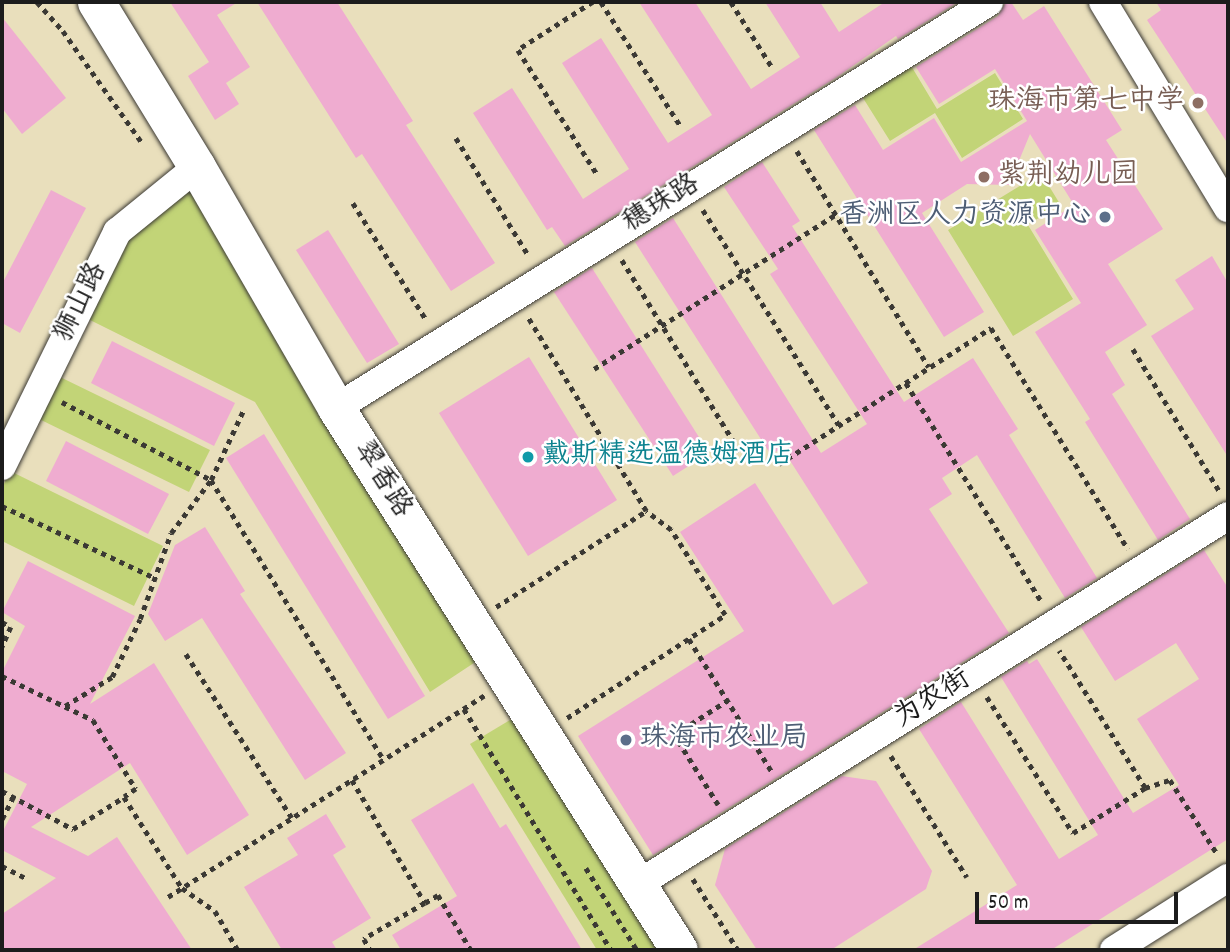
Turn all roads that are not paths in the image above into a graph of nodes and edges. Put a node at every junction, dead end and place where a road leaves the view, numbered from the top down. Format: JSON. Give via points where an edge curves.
{"nodes":[{"id":1,"x":96,"y":2,"type":"edge"},
{"id":2,"x":989,"y":2,"type":"edge"},
{"id":3,"x":1103,"y":2,"type":"edge"},
{"id":4,"x":197,"y":167,"type":"junction"},
{"id":5,"x":1228,"y":208,"type":"edge"},
{"id":6,"x":336,"y":408,"type":"junction"},
{"id":7,"x":2,"y":466,"type":"edge"},
{"id":8,"x":1225,"y":504,"type":"edge"},
{"id":9,"x":1225,"y":869,"type":"edge"},
{"id":10,"x":638,"y":884,"type":"junction"},
{"id":11,"x":679,"y":950,"type":"edge"},
{"id":12,"x":1114,"y":950,"type":"edge"}],
"edges":[{"from":1,"to":4,"type":"main road","name":"翠香路"},
{"from":2,"to":6,"type":"street","name":"穗珠路"},
{"from":3,"to":5,"type":"street"},
{"from":4,"to":6,"type":"main road","name":"翠香路"},
{"from":4,"to":7,"type":"street","name":"狮山路","via":[[117,232]]},
{"from":6,"to":10,"type":"main road","name":"翠香路"},
{"from":8,"to":10,"type":"street","name":"为农街","via":[[1141,570]]},
{"from":9,"to":12,"type":"street"},
{"from":10,"to":11,"type":"main road","name":"翠香路"}]}
